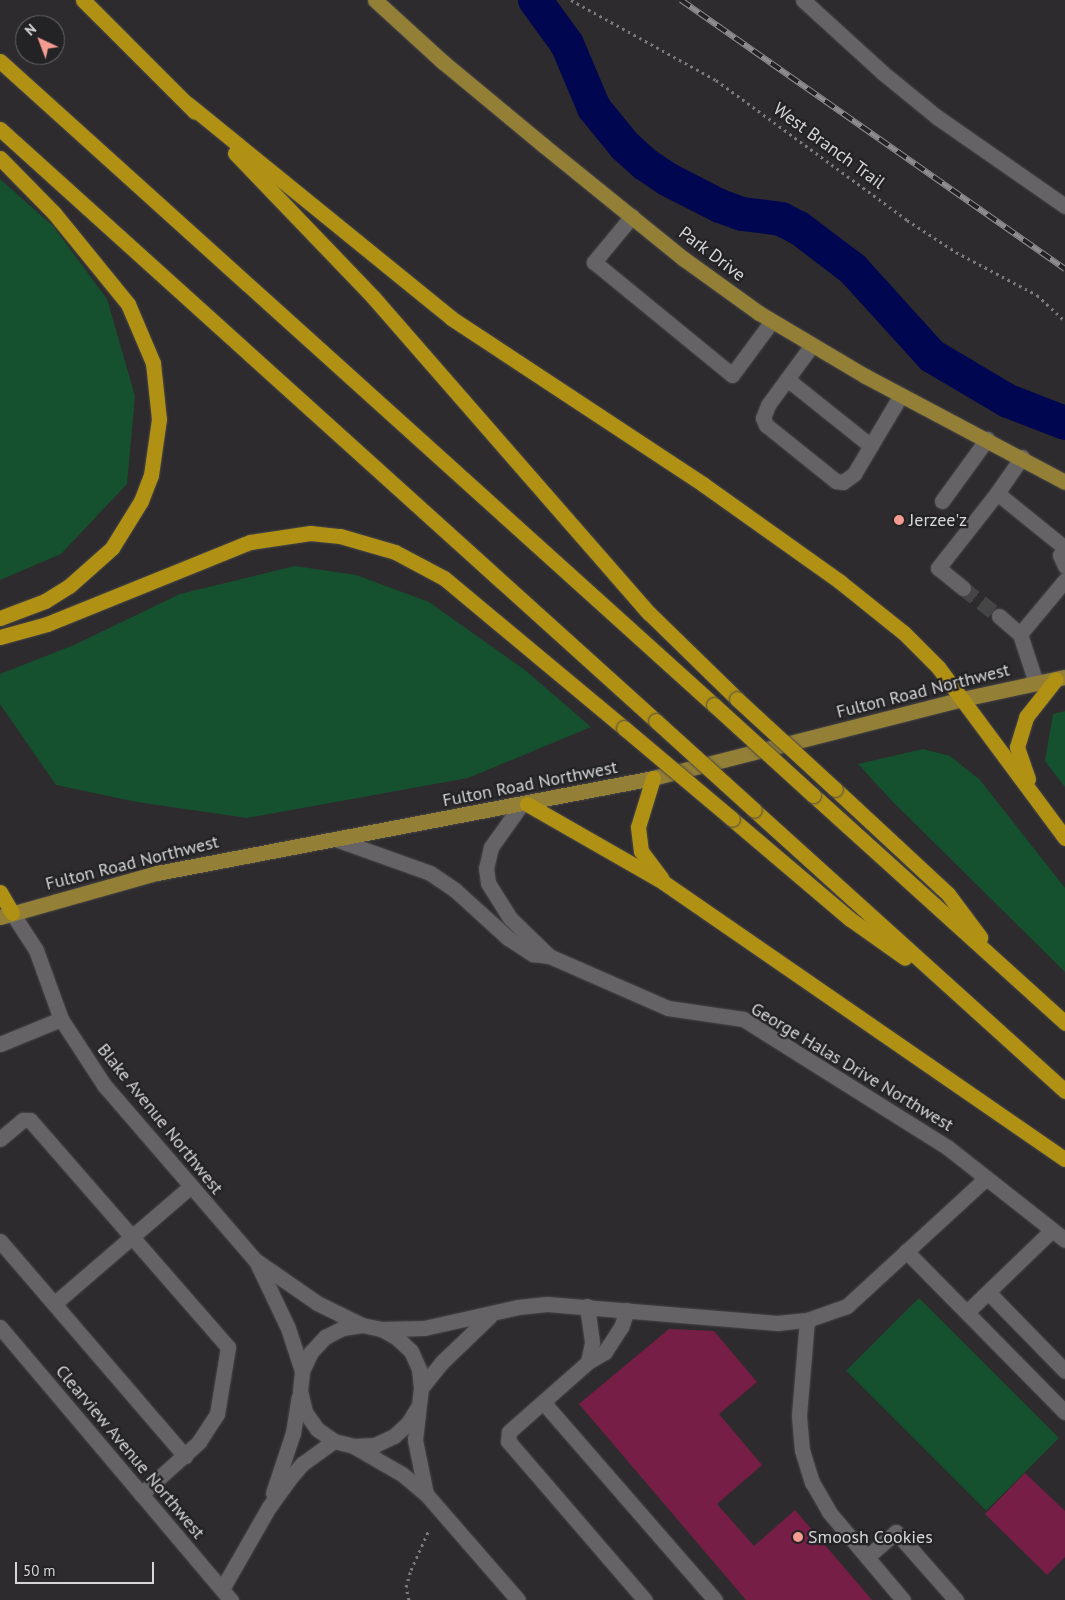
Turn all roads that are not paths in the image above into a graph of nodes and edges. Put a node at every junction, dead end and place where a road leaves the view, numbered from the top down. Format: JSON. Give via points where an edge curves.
{"nodes":[{"id":1,"x":82,"y":0,"type":"edge"},
{"id":2,"x":375,"y":0,"type":"edge"},
{"id":3,"x":803,"y":0,"type":"edge"},
{"id":4,"x":0,"y":61,"type":"edge"},
{"id":5,"x":188,"y":104,"type":"junction"},
{"id":6,"x":0,"y":129,"type":"edge"},
{"id":7,"x":0,"y":158,"type":"edge"},
{"id":8,"x":1065,"y":206,"type":"edge"},
{"id":9,"x":632,"y":216,"type":"junction"},
{"id":10,"x":772,"y":321,"type":"junction"},
{"id":11,"x":812,"y":345,"type":"junction"},
{"id":12,"x":787,"y":379,"type":"junction"},
{"id":13,"x":901,"y":395,"type":"junction"},
{"id":14,"x":987,"y":439,"type":"junction"},
{"id":15,"x":871,"y":446,"type":"junction"},
{"id":16,"x":1022,"y":457,"type":"junction"},
{"id":17,"x":1065,"y":482,"type":"edge"},
{"id":18,"x":997,"y":493,"type":"junction"},
{"id":19,"x":942,"y":501,"type":"dead end"},
{"id":20,"x":1065,"y":549,"type":"edge"},
{"id":21,"x":1065,"y":566,"type":"edge"},
{"id":22,"x":1065,"y":580,"type":"edge"},
{"id":23,"x":963,"y":588,"type":"tunnel mouth"},
{"id":24,"x":999,"y":616,"type":"tunnel mouth"},
{"id":25,"x":0,"y":618,"type":"edge"},
{"id":26,"x":1020,"y":634,"type":"junction"},
{"id":27,"x":0,"y":637,"type":"edge"},
{"id":28,"x":1060,"y":678,"type":"edge"},
{"id":29,"x":1036,"y":683,"type":"junction"},
{"id":30,"x":962,"y":699,"type":"junction"},
{"id":31,"x":653,"y":778,"type":"junction"},
{"id":32,"x":1032,"y":792,"type":"junction"},
{"id":33,"x":524,"y":804,"type":"junction"},
{"id":34,"x":1065,"y":838,"type":"edge"},
{"id":35,"x":338,"y":840,"type":"junction"},
{"id":36,"x":663,"y":882,"type":"junction"},
{"id":37,"x":489,"y":887,"type":"junction"},
{"id":38,"x":0,"y":892,"type":"edge"},
{"id":39,"x":470,"y":904,"type":"junction"},
{"id":40,"x":6,"y":915,"type":"edge"},
{"id":41,"x":549,"y":956,"type":"junction"},
{"id":42,"x":1002,"y":966,"type":"junction"},
{"id":43,"x":963,"y":1000,"type":"junction"},
{"id":44,"x":61,"y":1019,"type":"junction"},
{"id":45,"x":1065,"y":1023,"type":"edge"},
{"id":46,"x":0,"y":1044,"type":"edge"},
{"id":47,"x":1065,"y":1091,"type":"edge"},
{"id":48,"x":0,"y":1140,"type":"edge"},
{"id":49,"x":1065,"y":1159,"type":"edge"},
{"id":50,"x":986,"y":1178,"type":"junction"},
{"id":51,"x":190,"y":1187,"type":"junction"},
{"id":52,"x":1052,"y":1230,"type":"junction"},
{"id":53,"x":131,"y":1238,"type":"junction"},
{"id":54,"x":1065,"y":1240,"type":"edge"},
{"id":55,"x":0,"y":1241,"type":"edge"},
{"id":56,"x":906,"y":1251,"type":"junction"},
{"id":57,"x":255,"y":1260,"type":"junction"},
{"id":58,"x":988,"y":1292,"type":"junction"},
{"id":59,"x":55,"y":1303,"type":"junction"},
{"id":60,"x":587,"y":1306,"type":"junction"},
{"id":61,"x":627,"y":1310,"type":"junction"},
{"id":62,"x":967,"y":1312,"type":"junction"},
{"id":63,"x":491,"y":1315,"type":"junction"},
{"id":64,"x":807,"y":1320,"type":"junction"},
{"id":65,"x":362,"y":1325,"type":"junction"},
{"id":66,"x":0,"y":1327,"type":"edge"},
{"id":67,"x":380,"y":1329,"type":"junction"},
{"id":68,"x":588,"y":1362,"type":"junction"},
{"id":69,"x":302,"y":1371,"type":"junction"},
{"id":70,"x":1065,"y":1371,"type":"edge"},
{"id":71,"x":421,"y":1388,"type":"junction"},
{"id":72,"x":300,"y":1392,"type":"junction"},
{"id":73,"x":543,"y":1402,"type":"junction"},
{"id":74,"x":418,"y":1407,"type":"junction"},
{"id":75,"x":1065,"y":1412,"type":"edge"},
{"id":76,"x":334,"y":1441,"type":"junction"},
{"id":77,"x":354,"y":1446,"type":"junction"},
{"id":78,"x":185,"y":1456,"type":"junction"},
{"id":79,"x":141,"y":1494,"type":"junction"},
{"id":80,"x":426,"y":1494,"type":"junction"},
{"id":81,"x":269,"y":1507,"type":"junction"},
{"id":82,"x":867,"y":1557,"type":"junction"},
{"id":83,"x":226,"y":1594,"type":"edge"},
{"id":84,"x":518,"y":1600,"type":"edge"},
{"id":85,"x":646,"y":1600,"type":"edge"},
{"id":86,"x":715,"y":1600,"type":"edge"},
{"id":87,"x":903,"y":1600,"type":"edge"},
{"id":88,"x":956,"y":1600,"type":"edge"}],
"edges":[{"from":1,"to":5,"type":"highway"},
{"from":2,"to":9,"type":"main road","name":"Park Drive","via":[[443,62]]},
{"from":3,"to":8,"type":"street","via":[[937,117]]},
{"from":4,"to":42,"type":"highway","bridge":true},
{"from":5,"to":30,"type":"highway","via":[[452,318],[696,480],[839,581],[904,633],[938,667]]},
{"from":5,"to":42,"type":"highway","bridge":true,"via":[[379,304],[649,614],[736,699],[948,894]]},
{"from":6,"to":43,"type":"highway","bridge":true},
{"from":7,"to":25,"type":"highway","via":[[54,213],[128,304],[153,362],[159,419],[151,475],[141,501],[112,548],[70,586],[45,601]]},
{"from":9,"to":10,"type":"main road","name":"Park Drive"},
{"from":9,"to":10,"type":"street","via":[[594,262],[732,375]]},
{"from":10,"to":11,"type":"main road","name":"Park Drive"},
{"from":11,"to":12,"type":"street"},
{"from":11,"to":13,"type":"main road","name":"Park Drive"},
{"from":12,"to":15,"type":"street"},
{"from":12,"to":15,"type":"street","via":[[768,405],[763,418],[766,425],[836,481],[843,482],[854,474]]},
{"from":13,"to":14,"type":"main road","name":"Park Drive"},
{"from":13,"to":15,"type":"street"},
{"from":14,"to":16,"type":"main road","name":"Park Drive"},
{"from":14,"to":19,"type":"street"},
{"from":16,"to":17,"type":"main road","name":"Park Drive"},
{"from":16,"to":18,"type":"street"},
{"from":18,"to":20,"type":"street"},
{"from":18,"to":23,"type":"street","via":[[938,568]]},
{"from":20,"to":21,"type":"street","via":[[1060,555]]},
{"from":22,"to":26,"type":"street"},
{"from":24,"to":26,"type":"street"},
{"from":26,"to":29,"type":"street"},
{"from":27,"to":43,"type":"highway","bridge":true,"via":[[48,624],[250,542],[310,533],[340,536],[395,552],[444,578],[850,919]]},
{"from":28,"to":29,"type":"main road","name":"Fulton Road Northwest"},
{"from":28,"to":32,"type":"highway","via":[[1026,717],[1017,747]]},
{"from":29,"to":30,"type":"main road","name":"Fulton Road Northwest"},
{"from":30,"to":31,"type":"main road","name":"Fulton Road Northwest"},
{"from":30,"to":32,"type":"highway"},
{"from":31,"to":33,"type":"main road","name":"Fulton Road Northwest"},
{"from":31,"to":36,"type":"highway","via":[[638,827],[642,851]]},
{"from":32,"to":34,"type":"highway"},
{"from":33,"to":35,"type":"main road","name":"Fulton Road Northwest"},
{"from":33,"to":36,"type":"highway"},
{"from":33,"to":37,"type":"street","via":[[491,847],[486,868]]},
{"from":35,"to":39,"type":"street","name":"George Halas Drive Northwest","via":[[420,868],[448,884]]},
{"from":35,"to":40,"type":"main road","name":"Fulton Road Northwest","via":[[157,873]]},
{"from":36,"to":49,"type":"highway"},
{"from":37,"to":39,"type":"street"},
{"from":37,"to":41,"type":"street","name":"George Halas Drive Northwest","via":[[510,918]]},
{"from":38,"to":40,"type":"highway"},
{"from":39,"to":41,"type":"street","name":"George Halas Drive Northwest","via":[[516,944],[533,954]]},
{"from":40,"to":44,"type":"street","name":"Blake Avenue Northwest","via":[[36,950]]},
{"from":41,"to":50,"type":"street","name":"George Halas Drive Northwest","via":[[668,1008],[743,1019],[947,1147]]},
{"from":42,"to":45,"type":"highway"},
{"from":43,"to":47,"type":"highway"},
{"from":44,"to":46,"type":"street"},
{"from":44,"to":51,"type":"street","name":"Blake Avenue Northwest","via":[[104,1085]]},
{"from":48,"to":53,"type":"street","via":[[23,1120],[30,1120]]},
{"from":50,"to":52,"type":"street","name":"George Halas Drive Northwest"},
{"from":50,"to":56,"type":"street"},
{"from":51,"to":53,"type":"street"},
{"from":51,"to":57,"type":"street","name":"Blake Avenue Northwest"},
{"from":52,"to":54,"type":"street","name":"George Halas Drive Northwest"},
{"from":52,"to":58,"type":"street"},
{"from":53,"to":59,"type":"street"},
{"from":53,"to":78,"type":"street","via":[[228,1347],[217,1414],[199,1442]]},
{"from":55,"to":59,"type":"street"},
{"from":56,"to":62,"type":"street"},
{"from":56,"to":64,"type":"street","via":[[847,1306]]},
{"from":57,"to":65,"type":"street","name":"Blake Avenue Northwest","via":[[317,1303]]},
{"from":57,"to":69,"type":"street","name":"Blake Avenue Northwest","via":[[288,1328]]},
{"from":58,"to":62,"type":"street"},
{"from":58,"to":70,"type":"street"},
{"from":59,"to":78,"type":"street"},
{"from":60,"to":61,"type":"street"},
{"from":60,"to":63,"type":"street","via":[[518,1307]]},
{"from":60,"to":68,"type":"street","via":[[592,1343]]},
{"from":61,"to":64,"type":"street","via":[[778,1323]]},
{"from":61,"to":68,"type":"street","via":[[621,1327],[605,1352]]},
{"from":62,"to":75,"type":"street"},
{"from":63,"to":67,"type":"street","via":[[424,1328]]},
{"from":63,"to":71,"type":"street","via":[[441,1362]]},
{"from":64,"to":82,"type":"street","via":[[799,1416],[802,1450],[812,1482],[829,1512]]},
{"from":65,"to":67,"type":"street"},
{"from":65,"to":69,"type":"street","via":[[343,1328],[326,1337],[311,1352]]},
{"from":66,"to":79,"type":"street","name":"Clearview Avenue Northwest"},
{"from":67,"to":71,"type":"street","via":[[397,1338],[411,1352],[419,1369]]},
{"from":68,"to":73,"type":"street"},
{"from":69,"to":72,"type":"street"},
{"from":71,"to":74,"type":"street"},
{"from":72,"to":76,"type":"street","via":[[305,1412],[317,1429]]},
{"from":72,"to":81,"type":"street","via":[[293,1433]]},
{"from":73,"to":85,"type":"street","via":[[509,1432],[508,1441]]},
{"from":73,"to":86,"type":"street"},
{"from":74,"to":77,"type":"street","via":[[394,1436],[375,1445]]},
{"from":74,"to":80,"type":"street","via":[[416,1440]]},
{"from":76,"to":77,"type":"street"},
{"from":76,"to":81,"type":"street","via":[[302,1464]]},
{"from":77,"to":80,"type":"street","via":[[402,1474]]},
{"from":78,"to":79,"type":"street"},
{"from":79,"to":83,"type":"street","name":"Clearview Avenue Northwest"},
{"from":80,"to":84,"type":"street"},
{"from":81,"to":83,"type":"street"},
{"from":82,"to":87,"type":"street"},
{"from":82,"to":88,"type":"street","via":[[896,1532]]}]}
